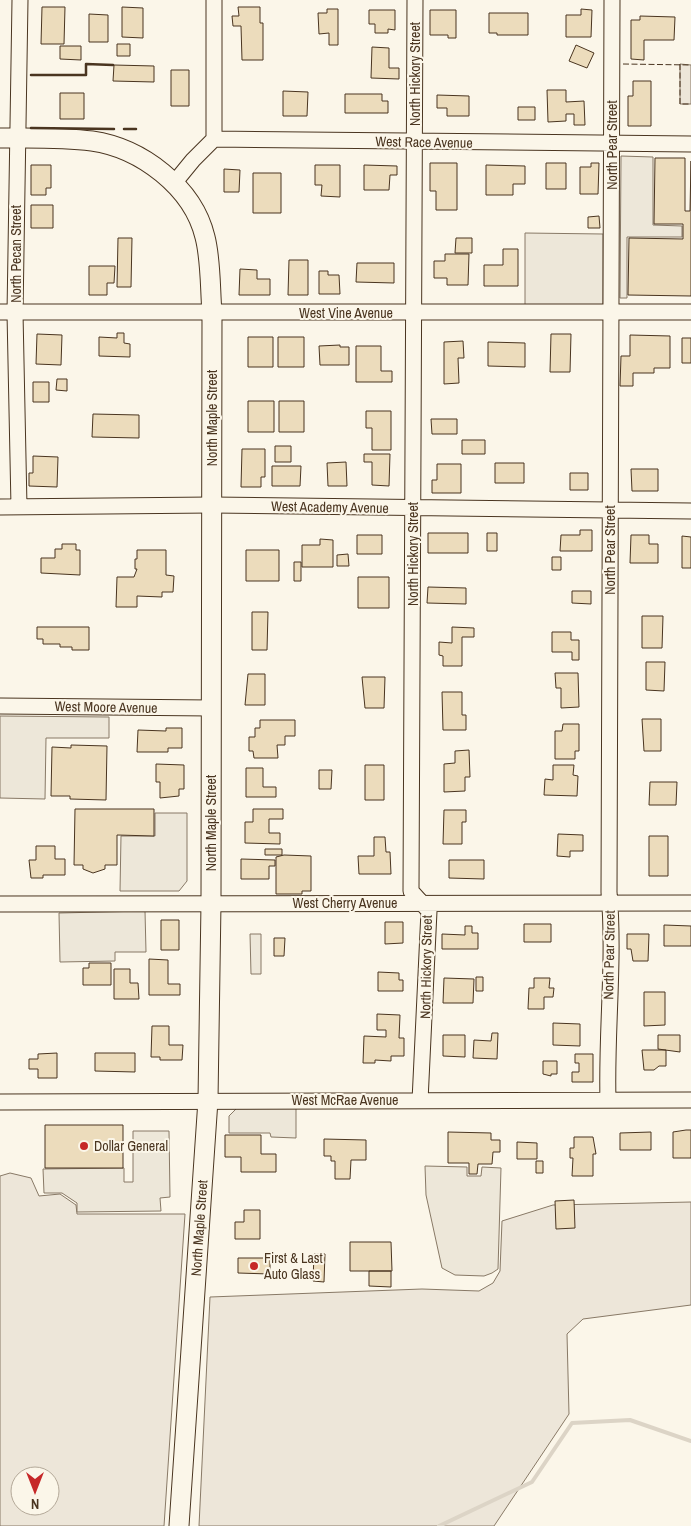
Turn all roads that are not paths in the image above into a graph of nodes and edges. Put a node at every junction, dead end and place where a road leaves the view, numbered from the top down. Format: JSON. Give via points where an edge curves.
{"nodes":[{"id":1,"x":20,"y":0,"type":"edge"},
{"id":2,"x":214,"y":0,"type":"edge"},
{"id":3,"x":415,"y":0,"type":"edge"},
{"id":4,"x":612,"y":0,"type":"edge"},
{"id":5,"x":8,"y":138,"type":"edge"},
{"id":6,"x":214,"y":139,"type":"junction"},
{"id":7,"x":415,"y":142,"type":"junction"},
{"id":8,"x":612,"y":144,"type":"junction"},
{"id":9,"x":691,"y":144,"type":"edge"},
{"id":10,"x":175,"y":182,"type":"junction"},
{"id":11,"x":0,"y":312,"type":"edge"},
{"id":12,"x":611,"y":312,"type":"junction"},
{"id":13,"x":691,"y":312,"type":"edge"},
{"id":14,"x":16,"y":313,"type":"junction"},
{"id":15,"x":212,"y":313,"type":"junction"},
{"id":16,"x":414,"y":313,"type":"junction"},
{"id":17,"x":212,"y":505,"type":"junction"},
{"id":18,"x":0,"y":507,"type":"edge"},
{"id":19,"x":19,"y":507,"type":"junction"},
{"id":20,"x":413,"y":509,"type":"junction"},
{"id":21,"x":610,"y":511,"type":"junction"},
{"id":22,"x":691,"y":511,"type":"edge"},
{"id":23,"x":0,"y":706,"type":"edge"},
{"id":24,"x":211,"y":708,"type":"junction"},
{"id":25,"x":211,"y":903,"type":"junction"},
{"id":26,"x":422,"y":903,"type":"junction"},
{"id":27,"x":610,"y":903,"type":"junction"},
{"id":28,"x":691,"y":903,"type":"edge"},
{"id":29,"x":0,"y":904,"type":"edge"},
{"id":30,"x":208,"y":1100,"type":"junction"},
{"id":31,"x":608,"y":1100,"type":"junction"},
{"id":32,"x":691,"y":1100,"type":"edge"},
{"id":33,"x":420,"y":1101,"type":"junction"},
{"id":34,"x":0,"y":1102,"type":"edge"},
{"id":35,"x":179,"y":1526,"type":"edge"}],
"edges":[{"from":1,"to":5,"type":"street","name":"North Pecan Street"},
{"from":2,"to":6,"type":"street"},
{"from":3,"to":7,"type":"street","name":"North Hickory Street"},
{"from":4,"to":8,"type":"street","name":"North Pear Street"},
{"from":5,"to":10,"type":"main road","name":"North Maple Street","via":[[92,141],[130,152]]},
{"from":5,"to":14,"type":"street","name":"North Pecan Street"},
{"from":6,"to":7,"type":"street","name":"West Race Avenue"},
{"from":6,"to":10,"type":"street"},
{"from":7,"to":8,"type":"street","name":"West Race Avenue"},
{"from":7,"to":16,"type":"street","name":"North Hickory Street"},
{"from":8,"to":9,"type":"street","name":"West Race Avenue"},
{"from":8,"to":12,"type":"street","name":"North Pear Street"},
{"from":10,"to":15,"type":"main road","name":"North Maple Street","via":[[193,209],[205,236]]},
{"from":11,"to":14,"type":"street","name":"West Vine Avenue"},
{"from":12,"to":13,"type":"street","name":"West Vine Avenue"},
{"from":12,"to":16,"type":"street","name":"West Vine Avenue"},
{"from":12,"to":21,"type":"street","name":"North Pear Street"},
{"from":14,"to":15,"type":"street","name":"West Vine Avenue"},
{"from":14,"to":19,"type":"street","name":"North Pecan Street"},
{"from":15,"to":16,"type":"street","name":"West Vine Avenue"},
{"from":15,"to":17,"type":"main road","name":"North Maple Street"},
{"from":16,"to":20,"type":"street","name":"North Hickory Street"},
{"from":17,"to":19,"type":"street","name":"West Academy Avenue"},
{"from":17,"to":20,"type":"street","name":"West Academy Avenue"},
{"from":17,"to":24,"type":"main road","name":"North Maple Street"},
{"from":18,"to":19,"type":"street","name":"West Academy Avenue"},
{"from":20,"to":21,"type":"street","name":"West Academy Avenue"},
{"from":20,"to":26,"type":"street","name":"North Hickory Street","via":[[411,891]]},
{"from":21,"to":22,"type":"street","name":"West Academy Avenue"},
{"from":21,"to":27,"type":"street","name":"North Pear Street"},
{"from":23,"to":24,"type":"street","name":"West Moore Avenue"},
{"from":24,"to":25,"type":"main road","name":"North Maple Street"},
{"from":25,"to":26,"type":"street","name":"West Cherry Avenue"},
{"from":25,"to":29,"type":"street","name":"West Cherry Avenue"},
{"from":25,"to":30,"type":"main road","name":"North Maple Street"},
{"from":26,"to":27,"type":"street","name":"West Cherry Avenue"},
{"from":26,"to":33,"type":"street","name":"North Hickory Street","via":[[429,911]]},
{"from":27,"to":28,"type":"street","name":"West Cherry Avenue"},
{"from":27,"to":31,"type":"street","name":"North Pear Street"},
{"from":30,"to":33,"type":"street","name":"West McRae Avenue"},
{"from":30,"to":34,"type":"street","name":"West McRae Avenue"},
{"from":30,"to":35,"type":"main road","name":"North Maple Street"},
{"from":31,"to":32,"type":"street","name":"West McRae Avenue"},
{"from":31,"to":33,"type":"street","name":"West McRae Avenue"}]}
